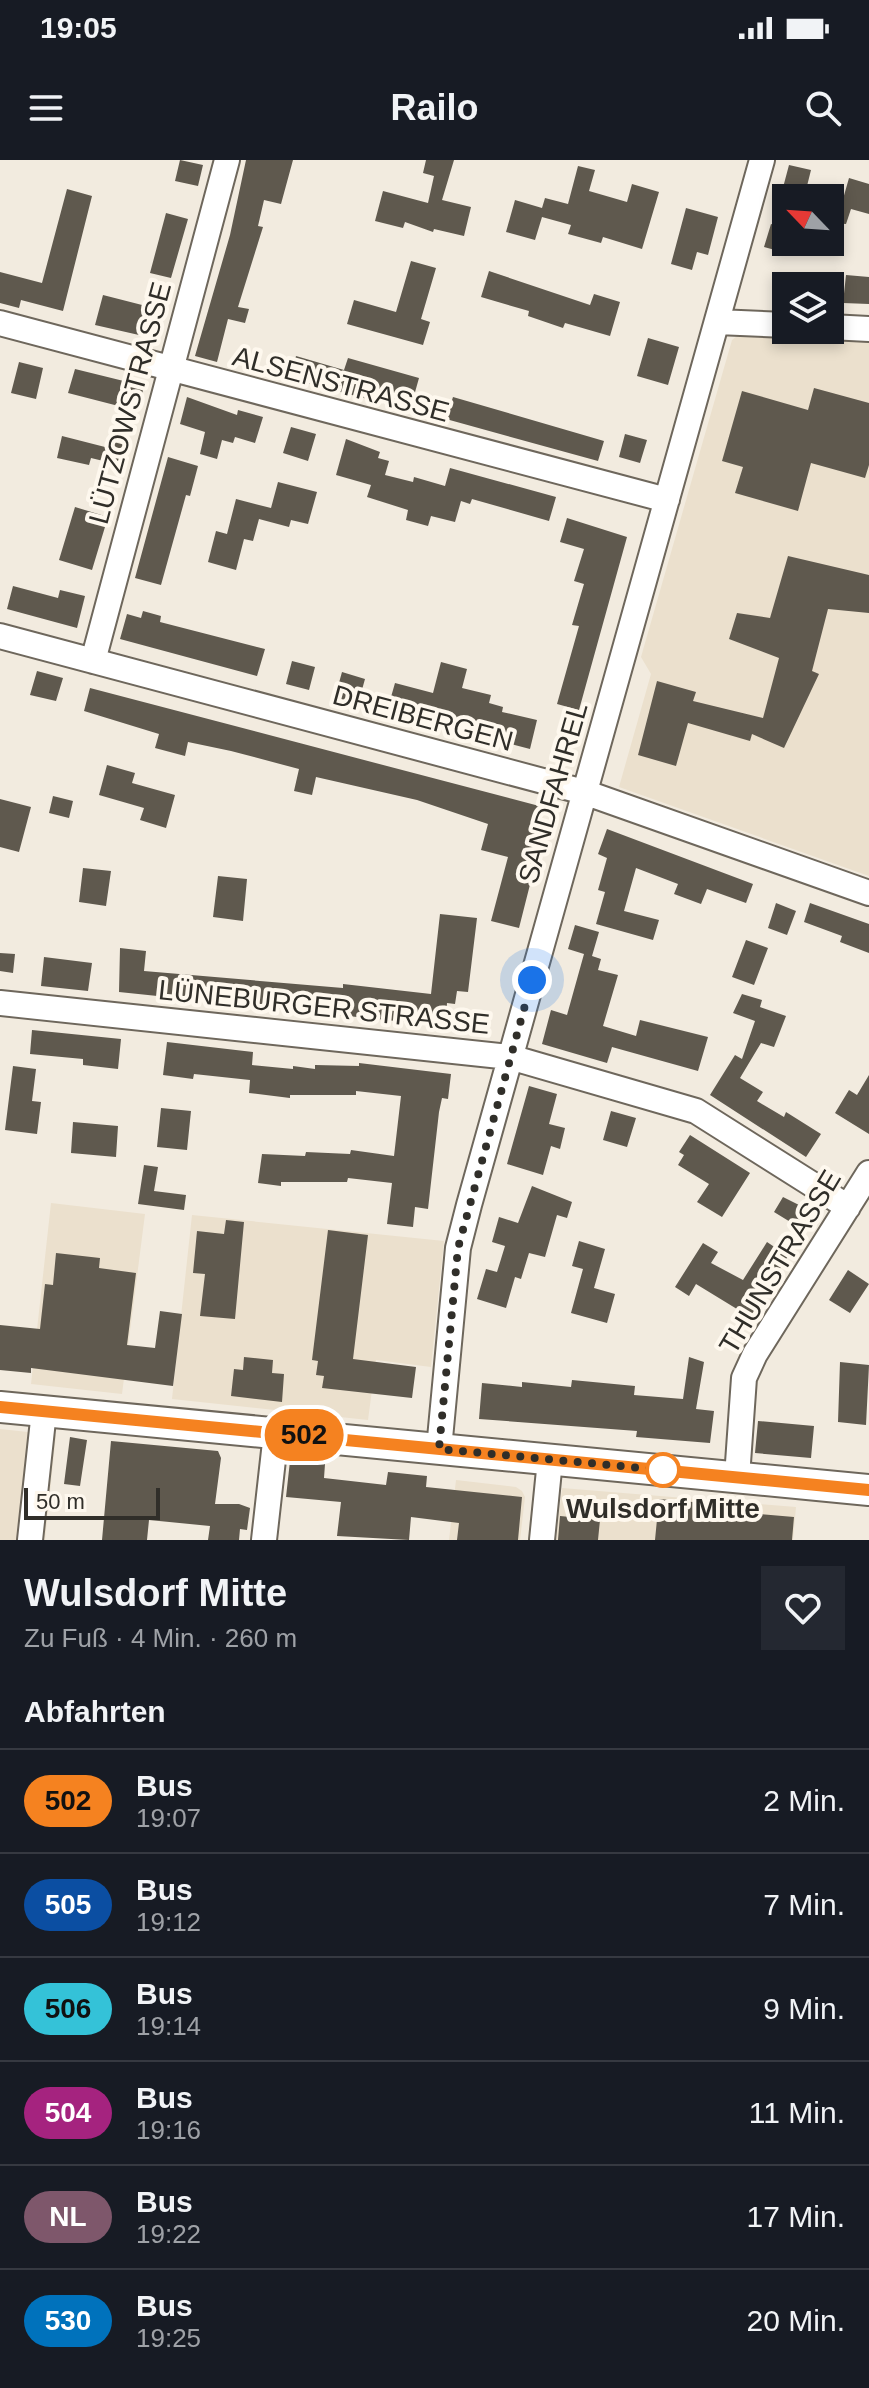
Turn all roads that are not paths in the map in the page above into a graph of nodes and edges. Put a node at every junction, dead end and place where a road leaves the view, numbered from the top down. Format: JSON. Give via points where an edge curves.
{"nodes":[{"id":1,"x":227,"y":160,"type":"edge"},
{"id":2,"x":762,"y":160,"type":"edge"},
{"id":3,"x":717,"y":322,"type":"junction"},
{"id":4,"x":0,"y":323,"type":"edge"},
{"id":5,"x":772,"y":324,"type":"edge"},
{"id":6,"x":844,"y":328,"type":"edge"},
{"id":7,"x":869,"y":329,"type":"edge"},
{"id":8,"x":169,"y":370,"type":"junction"},
{"id":9,"x":667,"y":500,"type":"junction"},
{"id":10,"x":0,"y":636,"type":"edge"},
{"id":11,"x":93,"y":661,"type":"junction"},
{"id":12,"x":584,"y":792,"type":"junction"},
{"id":13,"x":869,"y":893,"type":"edge"},
{"id":14,"x":0,"y":1003,"type":"edge"},
{"id":15,"x":510,"y":1057,"type":"junction"},
{"id":16,"x":869,"y":1173,"type":"edge"},
{"id":17,"x":848,"y":1207,"type":"junction"},
{"id":18,"x":0,"y":1407,"type":"edge"},
{"id":19,"x":44,"y":1411,"type":"junction"},
{"id":20,"x":276,"y":1433,"type":"junction"},
{"id":21,"x":439,"y":1449,"type":"junction"},
{"id":22,"x":550,"y":1460,"type":"junction"},
{"id":23,"x":737,"y":1477,"type":"junction"},
{"id":24,"x":869,"y":1490,"type":"edge"},
{"id":25,"x":30,"y":1540,"type":"edge"},
{"id":26,"x":264,"y":1540,"type":"edge"},
{"id":27,"x":542,"y":1540,"type":"edge"}],
"edges":[{"from":1,"to":8,"type":"street","name":"LÜTZOWSTRASSE"},
{"from":2,"to":3,"type":"street","name":"SANDFAHREL"},
{"from":3,"to":5,"type":"street"},
{"from":3,"to":9,"type":"street","name":"SANDFAHREL"},
{"from":4,"to":8,"type":"street","name":"ALSENSTRASSE"},
{"from":6,"to":7,"type":"street"},
{"from":8,"to":9,"type":"street","name":"ALSENSTRASSE"},
{"from":8,"to":11,"type":"street","name":"LÜTZOWSTRASSE"},
{"from":9,"to":12,"type":"street","name":"SANDFAHREL"},
{"from":10,"to":11,"type":"street","name":"DREIBERGEN"},
{"from":11,"to":12,"type":"street","name":"DREIBERGEN"},
{"from":12,"to":13,"type":"street","name":"DREIBERGEN"},
{"from":12,"to":15,"type":"street","name":"SANDFAHREL"},
{"from":14,"to":15,"type":"street","name":"LÜNEBURGER STRASSE"},
{"from":15,"to":17,"type":"street","name":"LÜNEBURGER STRASSE","via":[[696,1111]]},
{"from":15,"to":21,"type":"street","name":"SANDFAHREL","via":[[458,1248]]},
{"from":16,"to":17,"type":"street","name":"THUNSTRASSE"},
{"from":17,"to":23,"type":"street","name":"THUNSTRASSE","via":[[744,1378]]},
{"from":18,"to":19,"type":"main road"},
{"from":19,"to":20,"type":"main road"},
{"from":19,"to":25,"type":"street"},
{"from":20,"to":21,"type":"main road"},
{"from":20,"to":26,"type":"street"},
{"from":21,"to":22,"type":"main road"},
{"from":22,"to":23,"type":"main road"},
{"from":22,"to":27,"type":"street"},
{"from":23,"to":24,"type":"main road"}]}
